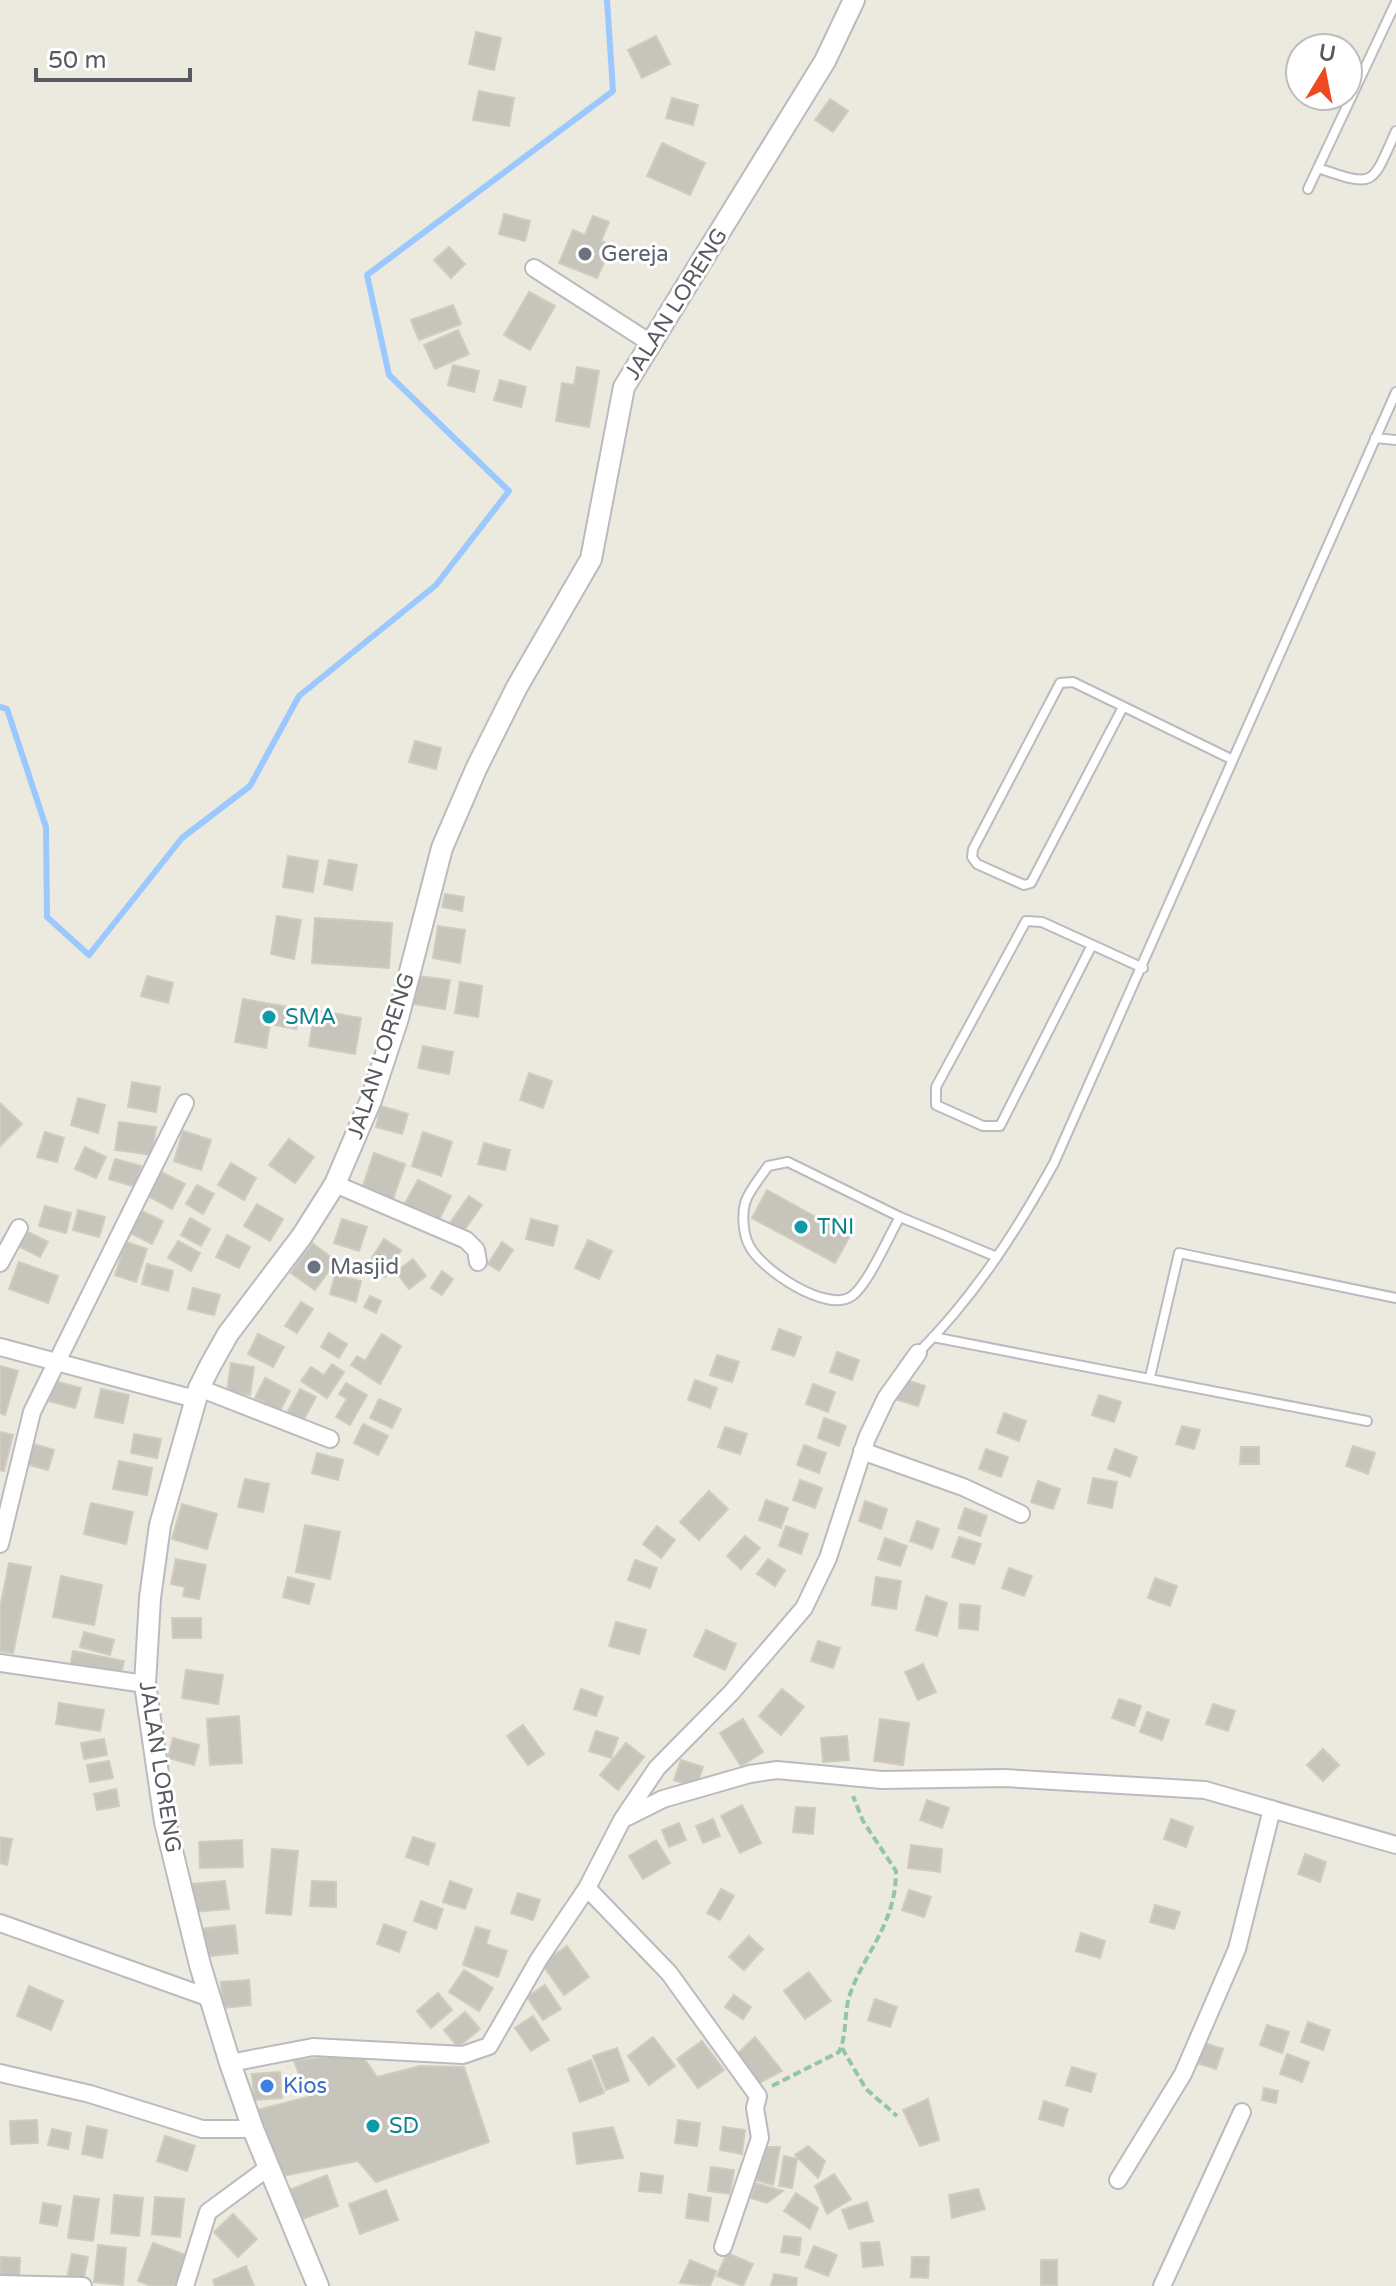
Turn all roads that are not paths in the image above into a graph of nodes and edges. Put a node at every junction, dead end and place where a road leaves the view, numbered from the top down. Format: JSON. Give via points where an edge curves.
{"nodes":[{"id":1,"x":854,"y":0,"type":"edge"},
{"id":2,"x":1396,"y":2,"type":"edge"},
{"id":3,"x":1396,"y":131,"type":"edge"},
{"id":4,"x":1318,"y":168,"type":"junction"},
{"id":5,"x":1308,"y":189,"type":"dead end"},
{"id":6,"x":534,"y":268,"type":"dead end"},
{"id":7,"x":652,"y":344,"type":"junction"},
{"id":8,"x":1396,"y":392,"type":"edge"},
{"id":9,"x":1375,"y":438,"type":"junction"},
{"id":10,"x":1396,"y":440,"type":"edge"},
{"id":11,"x":1123,"y":707,"type":"junction"},
{"id":12,"x":1231,"y":759,"type":"junction"},
{"id":13,"x":1092,"y":945,"type":"junction"},
{"id":14,"x":1143,"y":968,"type":"junction"},
{"id":15,"x":185,"y":1103,"type":"dead end"},
{"id":16,"x":335,"y":1184,"type":"junction"},
{"id":17,"x":900,"y":1217,"type":"junction"},
{"id":18,"x":19,"y":1228,"type":"dead end"},
{"id":19,"x":997,"y":1257,"type":"junction"},
{"id":20,"x":478,"y":1262,"type":"dead end"},
{"id":21,"x":0,"y":1263,"type":"edge"},
{"id":22,"x":1396,"y":1298,"type":"edge"},
{"id":23,"x":933,"y":1337,"type":"junction"},
{"id":24,"x":0,"y":1347,"type":"edge"},
{"id":25,"x":918,"y":1353,"type":"joint"},
{"id":26,"x":57,"y":1364,"type":"junction"},
{"id":27,"x":1150,"y":1377,"type":"junction"},
{"id":28,"x":197,"y":1394,"type":"junction"},
{"id":29,"x":1367,"y":1421,"type":"dead end"},
{"id":30,"x":330,"y":1439,"type":"dead end"},
{"id":31,"x":862,"y":1451,"type":"junction"},
{"id":32,"x":1021,"y":1514,"type":"dead end"},
{"id":33,"x":0,"y":1544,"type":"edge"},
{"id":34,"x":0,"y":1663,"type":"edge"},
{"id":35,"x":145,"y":1684,"type":"junction"},
{"id":36,"x":1272,"y":1809,"type":"junction"},
{"id":37,"x":622,"y":1820,"type":"junction"},
{"id":38,"x":1396,"y":1845,"type":"edge"},
{"id":39,"x":587,"y":1888,"type":"junction"},
{"id":40,"x":0,"y":1923,"type":"edge"},
{"id":41,"x":210,"y":1998,"type":"junction"},
{"id":42,"x":230,"y":2063,"type":"junction"},
{"id":43,"x":0,"y":2073,"type":"edge"},
{"id":44,"x":1242,"y":2112,"type":"dead end"},
{"id":45,"x":253,"y":2129,"type":"junction"},
{"id":46,"x":269,"y":2167,"type":"junction"},
{"id":47,"x":1118,"y":2180,"type":"dead end"},
{"id":48,"x":723,"y":2247,"type":"dead end"},
{"id":49,"x":0,"y":2284,"type":"edge"},
{"id":50,"x":83,"y":2286,"type":"edge"},
{"id":51,"x":185,"y":2286,"type":"edge"},
{"id":52,"x":318,"y":2286,"type":"edge"},
{"id":53,"x":1162,"y":2286,"type":"edge"}],
"edges":[{"from":1,"to":7,"type":"street","name":"JALAN LORENG","via":[[825,61]]},
{"from":2,"to":4,"type":"lane"},
{"from":3,"to":4,"type":"lane","via":[[1377,173],[1368,180]]},
{"from":4,"to":5,"type":"lane"},
{"from":6,"to":7,"type":"street"},
{"from":7,"to":16,"type":"street","name":"JALAN LORENG","via":[[624,387],[591,559],[517,687],[442,848],[393,1032]]},
{"from":8,"to":9,"type":"lane"},
{"from":9,"to":10,"type":"lane"},
{"from":9,"to":12,"type":"lane"},
{"from":11,"to":11,"type":"lane","via":[[1073,682],[1056,687],[973,849],[977,864],[1024,885],[1031,883]]},
{"from":11,"to":12,"type":"lane"},
{"from":12,"to":14,"type":"lane"},
{"from":13,"to":13,"type":"lane","via":[[1000,1126],[983,1126],[936,1105],[936,1087],[1021,925],[1032,919]]},
{"from":13,"to":14,"type":"lane"},
{"from":14,"to":19,"type":"lane","via":[[1054,1163]]},
{"from":15,"to":26,"type":"street"},
{"from":16,"to":20,"type":"street","via":[[466,1240]]},
{"from":16,"to":28,"type":"street","name":"JALAN LORENG","via":[[228,1334]]},
{"from":17,"to":17,"type":"lane","via":[[778,1161],[768,1166],[746,1200],[743,1218],[748,1244],[762,1265],[787,1282],[840,1300],[860,1287]]},
{"from":17,"to":19,"type":"lane"},
{"from":18,"to":21,"type":"street"},
{"from":19,"to":23,"type":"lane"},
{"from":22,"to":27,"type":"lane","via":[[1179,1253]]},
{"from":23,"to":25,"type":"lane"},
{"from":23,"to":27,"type":"lane"},
{"from":24,"to":26,"type":"street"},
{"from":25,"to":31,"type":"street","via":[[886,1398]]},
{"from":26,"to":28,"type":"street"},
{"from":26,"to":33,"type":"street","via":[[32,1412]]},
{"from":27,"to":29,"type":"lane"},
{"from":28,"to":30,"type":"street"},
{"from":28,"to":35,"type":"street","name":"JALAN LORENG","via":[[158,1537]]},
{"from":31,"to":32,"type":"street"},
{"from":31,"to":37,"type":"street","via":[[828,1558],[804,1608],[657,1768]]},
{"from":34,"to":35,"type":"street"},
{"from":35,"to":41,"type":"street","name":"JALAN LORENG","via":[[165,1822]]},
{"from":36,"to":37,"type":"street","via":[[1205,1790],[1149,1784],[849,1778],[777,1770],[663,1799]]},
{"from":36,"to":38,"type":"street"},
{"from":36,"to":47,"type":"street","via":[[1237,1949],[1183,2074]]},
{"from":37,"to":39,"type":"street"},
{"from":39,"to":42,"type":"street","via":[[539,1959],[497,2036],[479,2052],[439,2055],[313,2047]]},
{"from":39,"to":48,"type":"street","via":[[676,1982],[758,2096],[760,2138]]},
{"from":40,"to":41,"type":"street"},
{"from":41,"to":42,"type":"street","name":"JALAN LORENG"},
{"from":42,"to":45,"type":"street","name":"JALAN LORENG"},
{"from":43,"to":45,"type":"street","via":[[202,2129]]},
{"from":44,"to":53,"type":"street"},
{"from":45,"to":46,"type":"street","name":"JALAN LORENG"},
{"from":46,"to":51,"type":"street","via":[[208,2212]]},
{"from":46,"to":52,"type":"street","name":"JALAN LORENG"},
{"from":49,"to":50,"type":"street"}]}
